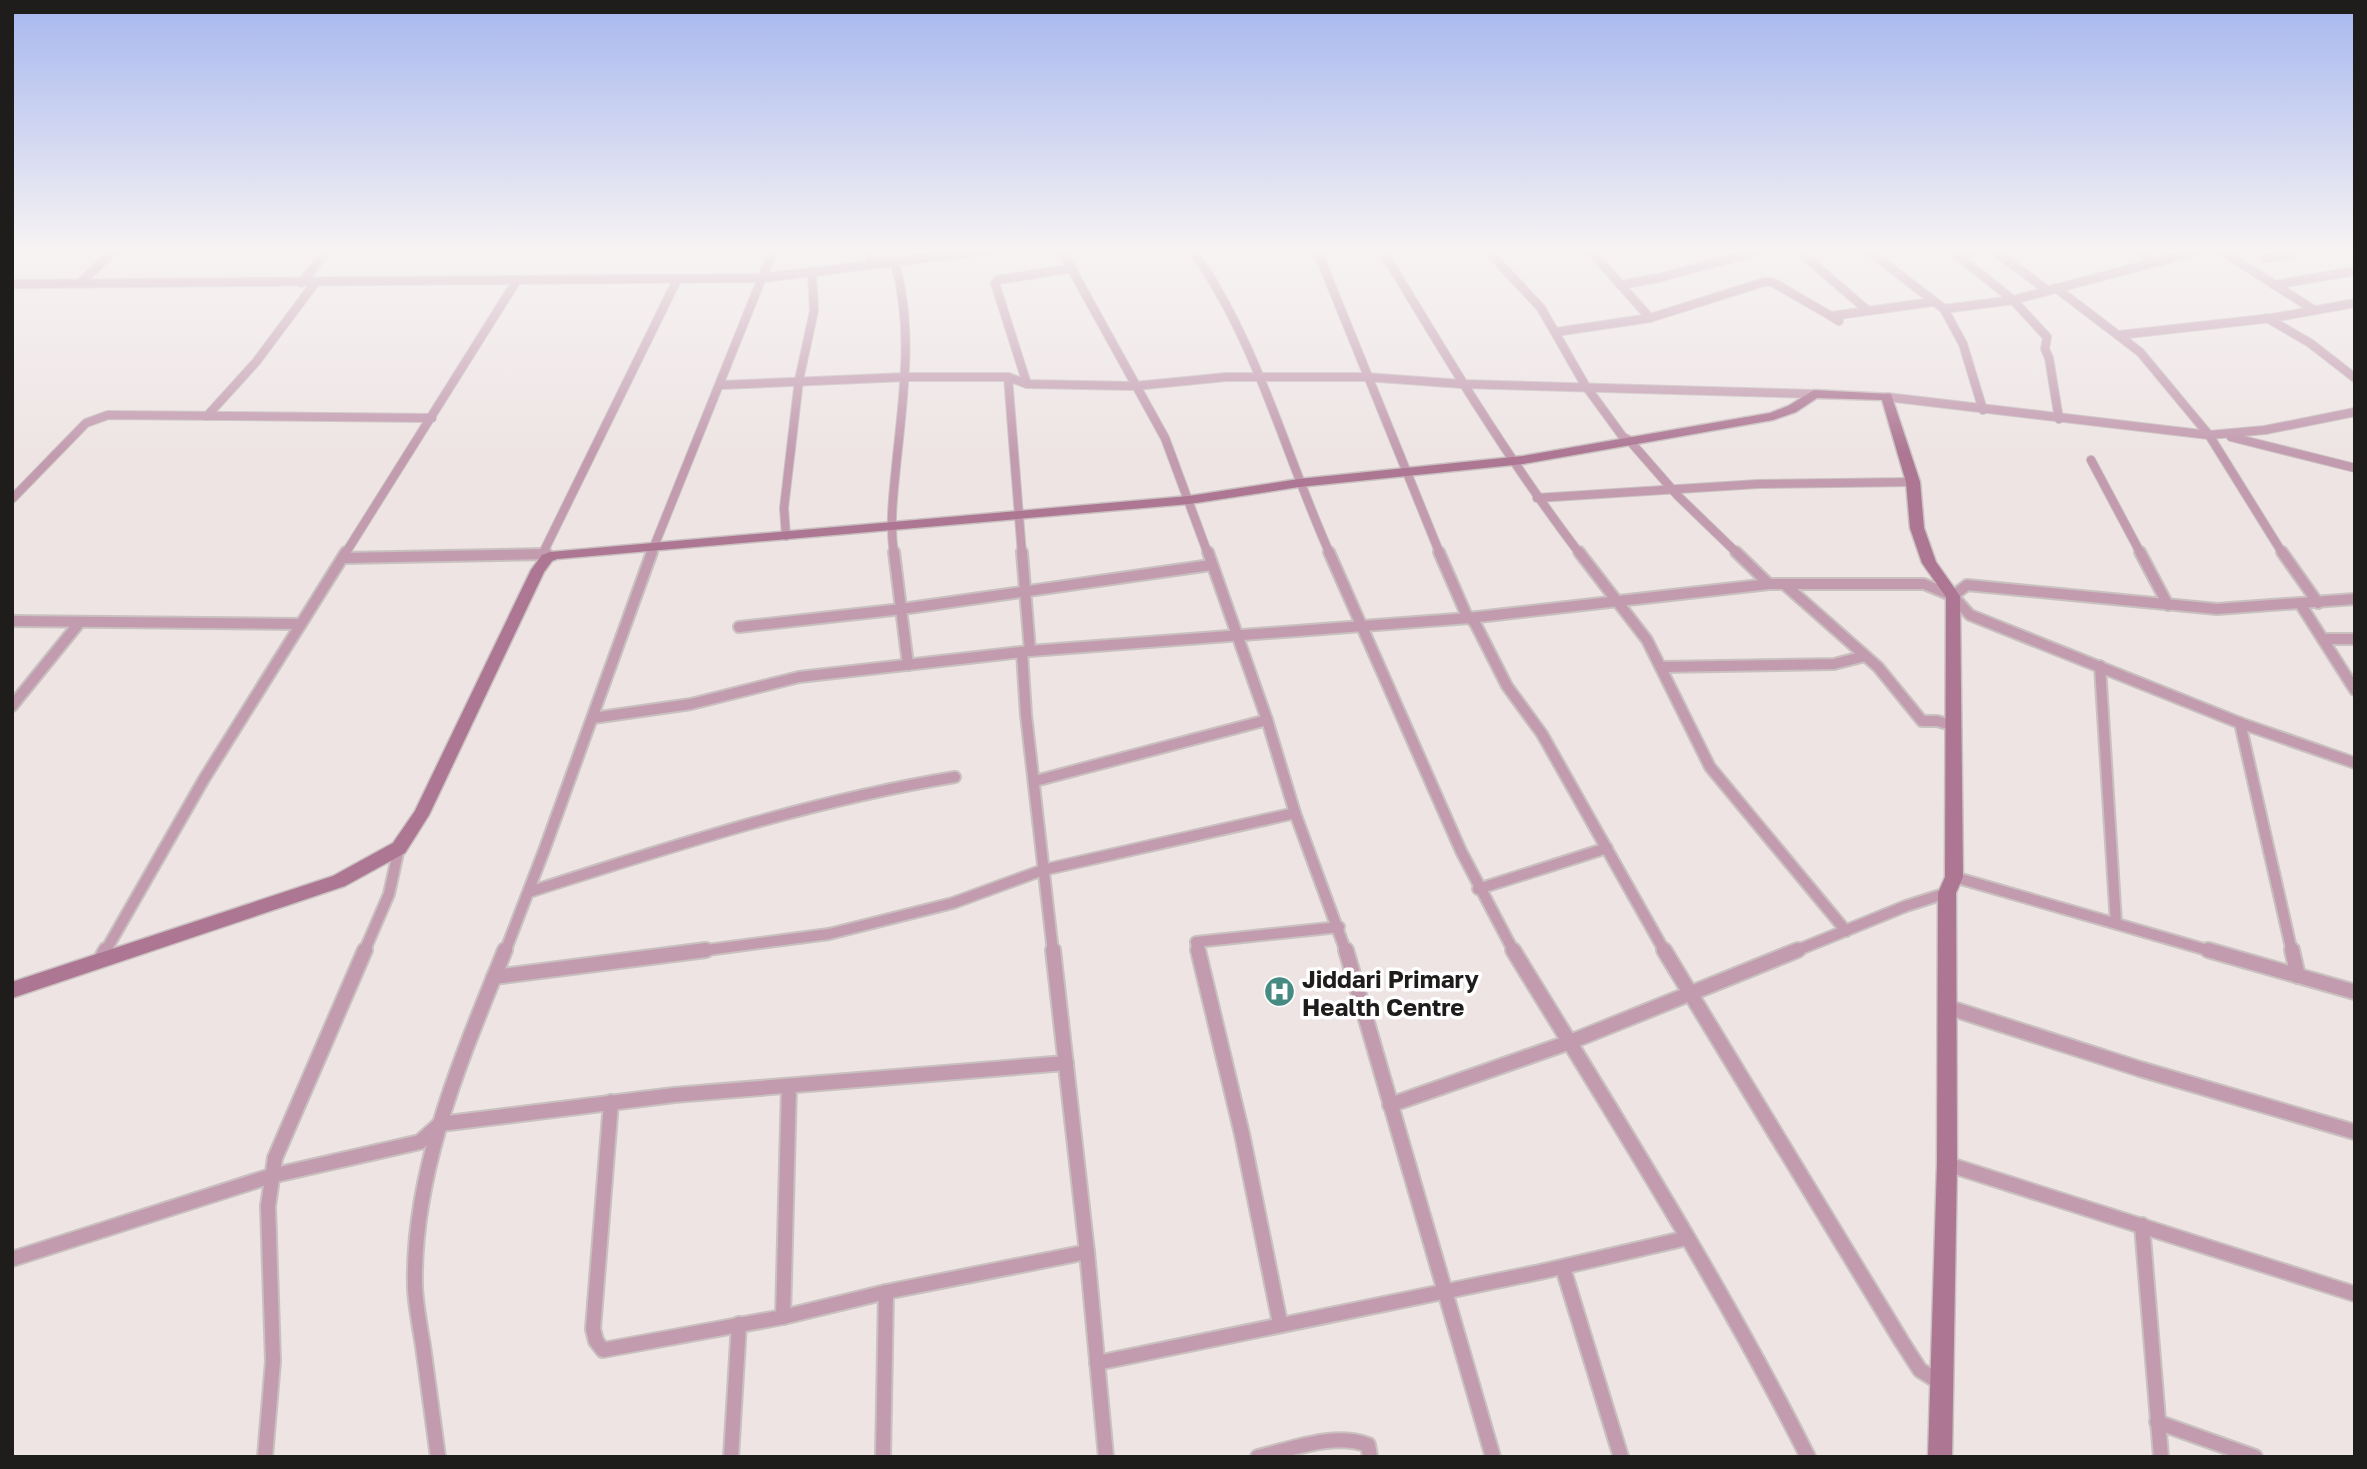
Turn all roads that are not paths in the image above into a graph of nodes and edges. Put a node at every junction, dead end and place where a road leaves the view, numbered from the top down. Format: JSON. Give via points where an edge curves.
{"nodes":[{"id":1,"x":290,"y":317,"type":"edge"},
{"id":2,"x":494,"y":317,"type":"edge"},
{"id":3,"x":660,"y":317,"type":"edge"},
{"id":4,"x":748,"y":317,"type":"edge"},
{"id":5,"x":813,"y":317,"type":"edge"},
{"id":6,"x":905,"y":317,"type":"edge"},
{"id":7,"x":1006,"y":317,"type":"edge"},
{"id":8,"x":1098,"y":317,"type":"edge"},
{"id":9,"x":1233,"y":317,"type":"edge"},
{"id":10,"x":1343,"y":317,"type":"edge"},
{"id":11,"x":1422,"y":317,"type":"edge"},
{"id":12,"x":1547,"y":317,"type":"edge"},
{"id":13,"x":1655,"y":317,"type":"edge"},
{"id":14,"x":1831,"y":317,"type":"edge"},
{"id":15,"x":1948,"y":317,"type":"edge"},
{"id":16,"x":2028,"y":317,"type":"edge"},
{"id":17,"x":2092,"y":317,"type":"edge"},
{"id":18,"x":2275,"y":317,"type":"edge"},
{"id":19,"x":1650,"y":318,"type":"joint"},
{"id":20,"x":2267,"y":318,"type":"junction"},
{"id":21,"x":1839,"y":321,"type":"dead end"},
{"id":22,"x":1556,"y":332,"type":"junction"},
{"id":23,"x":2119,"y":335,"type":"junction"},
{"id":24,"x":906,"y":377,"type":"junction"},
{"id":25,"x":1008,"y":377,"type":"junction"},
{"id":26,"x":1261,"y":377,"type":"junction"},
{"id":27,"x":1366,"y":377,"type":"junction"},
{"id":28,"x":2355,"y":378,"type":"edge"},
{"id":29,"x":799,"y":380,"type":"junction"},
{"id":30,"x":1027,"y":384,"type":"junction"},
{"id":31,"x":1462,"y":384,"type":"junction"},
{"id":32,"x":721,"y":385,"type":"junction"},
{"id":33,"x":1135,"y":386,"type":"junction"},
{"id":34,"x":1585,"y":386,"type":"junction"},
{"id":35,"x":1814,"y":394,"type":"junction"},
{"id":36,"x":1886,"y":397,"type":"junction"},
{"id":37,"x":1983,"y":410,"type":"junction"},
{"id":38,"x":2355,"y":412,"type":"edge"},
{"id":39,"x":207,"y":416,"type":"junction"},
{"id":40,"x":432,"y":418,"type":"junction"},
{"id":41,"x":2059,"y":419,"type":"junction"},
{"id":42,"x":2209,"y":435,"type":"junction"},
{"id":43,"x":2225,"y":435,"type":"junction"},
{"id":44,"x":1629,"y":440,"type":"junction"},
{"id":45,"x":2091,"y":460,"type":"dead end"},
{"id":46,"x":1512,"y":461,"type":"junction"},
{"id":47,"x":2355,"y":468,"type":"edge"},
{"id":48,"x":1405,"y":473,"type":"junction"},
{"id":49,"x":1913,"y":482,"type":"junction"},
{"id":50,"x":1299,"y":483,"type":"junction"},
{"id":51,"x":1674,"y":491,"type":"junction"},
{"id":52,"x":1537,"y":498,"type":"junction"},
{"id":53,"x":12,"y":499,"type":"edge"},
{"id":54,"x":1189,"y":500,"type":"junction"},
{"id":55,"x":1018,"y":513,"type":"junction"},
{"id":56,"x":890,"y":525,"type":"junction"},
{"id":57,"x":786,"y":536,"type":"junction"},
{"id":58,"x":655,"y":545,"type":"junction"},
{"id":59,"x":549,"y":554,"type":"junction"},
{"id":60,"x":344,"y":558,"type":"junction"},
{"id":61,"x":1211,"y":565,"type":"junction"},
{"id":62,"x":1769,"y":584,"type":"junction"},
{"id":63,"x":1784,"y":584,"type":"junction"},
{"id":64,"x":1026,"y":590,"type":"junction"},
{"id":65,"x":1953,"y":596,"type":"junction"},
{"id":66,"x":2355,"y":599,"type":"edge"},
{"id":67,"x":1617,"y":602,"type":"junction"},
{"id":68,"x":2318,"y":603,"type":"junction"},
{"id":69,"x":2301,"y":605,"type":"junction"},
{"id":70,"x":2168,"y":606,"type":"junction"},
{"id":71,"x":902,"y":609,"type":"junction"},
{"id":72,"x":1469,"y":618,"type":"junction"},
{"id":73,"x":12,"y":621,"type":"edge"},
{"id":74,"x":80,"y":622,"type":"junction"},
{"id":75,"x":301,"y":624,"type":"junction"},
{"id":76,"x":1362,"y":624,"type":"junction"},
{"id":77,"x":739,"y":627,"type":"dead end"},
{"id":78,"x":1237,"y":634,"type":"junction"},
{"id":79,"x":2323,"y":639,"type":"junction"},
{"id":80,"x":2355,"y":639,"type":"edge"},
{"id":81,"x":1026,"y":652,"type":"junction"},
{"id":82,"x":1866,"y":656,"type":"junction"},
{"id":83,"x":908,"y":665,"type":"junction"},
{"id":84,"x":2100,"y":666,"type":"junction"},
{"id":85,"x":1661,"y":667,"type":"junction"},
{"id":86,"x":2355,"y":690,"type":"edge"},
{"id":87,"x":12,"y":706,"type":"edge"},
{"id":88,"x":593,"y":719,"type":"junction"},
{"id":89,"x":1268,"y":720,"type":"junction"},
{"id":90,"x":2240,"y":723,"type":"junction"},
{"id":91,"x":1955,"y":726,"type":"junction"},
{"id":92,"x":2355,"y":763,"type":"edge"},
{"id":93,"x":955,"y":777,"type":"dead end"},
{"id":94,"x":1035,"y":781,"type":"junction"},
{"id":95,"x":1295,"y":813,"type":"junction"},
{"id":96,"x":400,"y":848,"type":"junction"},
{"id":97,"x":1607,"y":848,"type":"junction"},
{"id":98,"x":1043,"y":870,"type":"junction"},
{"id":99,"x":1951,"y":885,"type":"junction"},
{"id":100,"x":1478,"y":888,"type":"junction"},
{"id":101,"x":529,"y":892,"type":"junction"},
{"id":102,"x":2116,"y":923,"type":"junction"},
{"id":103,"x":1339,"y":927,"type":"junction"},
{"id":104,"x":1846,"y":931,"type":"junction"},
{"id":105,"x":101,"y":959,"type":"junction"},
{"id":106,"x":2298,"y":976,"type":"junction"},
{"id":107,"x":494,"y":977,"type":"junction"},
{"id":108,"x":12,"y":990,"type":"edge"},
{"id":109,"x":2355,"y":992,"type":"edge"},
{"id":110,"x":1690,"y":995,"type":"junction"},
{"id":111,"x":1947,"y":1007,"type":"junction"},
{"id":112,"x":1570,"y":1042,"type":"junction"},
{"id":113,"x":1066,"y":1063,"type":"junction"},
{"id":114,"x":789,"y":1086,"type":"junction"},
{"id":115,"x":611,"y":1102,"type":"junction"},
{"id":116,"x":1390,"y":1105,"type":"junction"},
{"id":117,"x":440,"y":1124,"type":"junction"},
{"id":118,"x":2355,"y":1132,"type":"edge"},
{"id":119,"x":1947,"y":1164,"type":"junction"},
{"id":120,"x":271,"y":1176,"type":"junction"},
{"id":121,"x":2142,"y":1225,"type":"junction"},
{"id":122,"x":1687,"y":1238,"type":"junction"},
{"id":123,"x":1087,"y":1252,"type":"junction"},
{"id":124,"x":12,"y":1259,"type":"edge"},
{"id":125,"x":1563,"y":1268,"type":"junction"},
{"id":126,"x":1445,"y":1290,"type":"junction"},
{"id":127,"x":886,"y":1292,"type":"junction"},
{"id":128,"x":2355,"y":1294,"type":"edge"},
{"id":129,"x":783,"y":1317,"type":"junction"},
{"id":130,"x":1280,"y":1323,"type":"junction"},
{"id":131,"x":739,"y":1324,"type":"junction"},
{"id":132,"x":1097,"y":1363,"type":"junction"},
{"id":133,"x":1941,"y":1382,"type":"junction"},
{"id":134,"x":2157,"y":1422,"type":"junction"},
{"id":135,"x":265,"y":1457,"type":"edge"},
{"id":136,"x":438,"y":1457,"type":"edge"},
{"id":137,"x":731,"y":1457,"type":"edge"},
{"id":138,"x":883,"y":1457,"type":"edge"},
{"id":139,"x":1106,"y":1457,"type":"edge"},
{"id":140,"x":1258,"y":1457,"type":"edge"},
{"id":141,"x":1370,"y":1457,"type":"edge"},
{"id":142,"x":1493,"y":1457,"type":"edge"},
{"id":143,"x":1621,"y":1457,"type":"edge"},
{"id":144,"x":1808,"y":1457,"type":"edge"},
{"id":145,"x":1940,"y":1457,"type":"edge"},
{"id":146,"x":2161,"y":1457,"type":"edge"},
{"id":147,"x":2255,"y":1457,"type":"edge"}],
"edges":[{"from":1,"to":39,"type":"street"},
{"from":2,"to":40,"type":"street"},
{"from":3,"to":59,"type":"street"},
{"from":4,"to":32,"type":"street"},
{"from":5,"to":29,"type":"street"},
{"from":6,"to":24,"type":"street"},
{"from":7,"to":30,"type":"street"},
{"from":8,"to":33,"type":"street"},
{"from":9,"to":26,"type":"street"},
{"from":10,"to":27,"type":"street"},
{"from":11,"to":31,"type":"street"},
{"from":12,"to":22,"type":"street"},
{"from":13,"to":19,"type":"street"},
{"from":14,"to":21,"type":"street"},
{"from":15,"to":37,"type":"street"},
{"from":16,"to":41,"type":"street","via":[[2047,337],[2045,349]]},
{"from":17,"to":23,"type":"street"},
{"from":18,"to":20,"type":"street"},
{"from":19,"to":22,"type":"street"},
{"from":20,"to":23,"type":"street"},
{"from":20,"to":28,"type":"street","via":[[2310,343]]},
{"from":22,"to":34,"type":"street"},
{"from":23,"to":42,"type":"street","via":[[2140,352]]},
{"from":24,"to":25,"type":"street"},
{"from":24,"to":29,"type":"street"},
{"from":24,"to":56,"type":"street"},
{"from":25,"to":30,"type":"street"},
{"from":25,"to":55,"type":"street"},
{"from":26,"to":27,"type":"street"},
{"from":26,"to":33,"type":"street"},
{"from":26,"to":50,"type":"street"},
{"from":27,"to":31,"type":"street"},
{"from":27,"to":48,"type":"street"},
{"from":29,"to":32,"type":"street"},
{"from":29,"to":57,"type":"street","via":[[784,508]]},
{"from":30,"to":33,"type":"street"},
{"from":31,"to":34,"type":"street"},
{"from":31,"to":46,"type":"street"},
{"from":32,"to":58,"type":"street"},
{"from":33,"to":54,"type":"street","via":[[1165,438]]},
{"from":34,"to":35,"type":"street"},
{"from":34,"to":44,"type":"street"},
{"from":35,"to":36,"type":"street"},
{"from":35,"to":44,"type":"street","via":[[1792,410],[1773,416]]},
{"from":36,"to":37,"type":"street"},
{"from":36,"to":49,"type":"street"},
{"from":37,"to":41,"type":"street"},
{"from":38,"to":43,"type":"street"},
{"from":39,"to":40,"type":"street"},
{"from":39,"to":53,"type":"street","via":[[117,415],[86,423]]},
{"from":40,"to":60,"type":"street"},
{"from":41,"to":42,"type":"street"},
{"from":42,"to":43,"type":"street"},
{"from":42,"to":68,"type":"street"},
{"from":43,"to":47,"type":"street"},
{"from":44,"to":46,"type":"street"},
{"from":44,"to":51,"type":"street"},
{"from":45,"to":70,"type":"street"},
{"from":46,"to":48,"type":"street"},
{"from":46,"to":52,"type":"street"},
{"from":48,"to":50,"type":"street"},
{"from":48,"to":72,"type":"street"},
{"from":49,"to":51,"type":"street","via":[[1758,484]]},
{"from":49,"to":65,"type":"street","via":[[1917,528],[1929,563]]},
{"from":50,"to":54,"type":"street"},
{"from":50,"to":76,"type":"street"},
{"from":51,"to":52,"type":"street"},
{"from":51,"to":62,"type":"street"},
{"from":52,"to":67,"type":"street"},
{"from":54,"to":55,"type":"street"},
{"from":54,"to":61,"type":"street"},
{"from":55,"to":56,"type":"street"},
{"from":55,"to":64,"type":"street"},
{"from":56,"to":57,"type":"street"},
{"from":56,"to":71,"type":"street"},
{"from":57,"to":58,"type":"street"},
{"from":58,"to":59,"type":"street"},
{"from":58,"to":88,"type":"street"},
{"from":59,"to":60,"type":"street"},
{"from":59,"to":96,"type":"street","via":[[421,815]]},
{"from":60,"to":75,"type":"street"},
{"from":61,"to":64,"type":"street"},
{"from":61,"to":78,"type":"street"},
{"from":62,"to":63,"type":"street"},
{"from":62,"to":67,"type":"street"},
{"from":63,"to":65,"type":"street","via":[[1923,584]]},
{"from":63,"to":82,"type":"street"},
{"from":64,"to":71,"type":"street"},
{"from":64,"to":81,"type":"street"},
{"from":65,"to":70,"type":"street","via":[[1967,585]]},
{"from":65,"to":84,"type":"street","via":[[1970,615]]},
{"from":65,"to":91,"type":"street"},
{"from":66,"to":68,"type":"street"},
{"from":67,"to":72,"type":"street"},
{"from":67,"to":85,"type":"street","via":[[1647,640]]},
{"from":68,"to":69,"type":"street"},
{"from":69,"to":70,"type":"street"},
{"from":69,"to":79,"type":"street"},
{"from":71,"to":77,"type":"street"},
{"from":71,"to":83,"type":"street"},
{"from":72,"to":76,"type":"street"},
{"from":72,"to":97,"type":"street"},
{"from":73,"to":74,"type":"street"},
{"from":74,"to":75,"type":"street"},
{"from":74,"to":87,"type":"street"},
{"from":75,"to":105,"type":"street","via":[[204,779]]},
{"from":76,"to":78,"type":"street"},
{"from":76,"to":100,"type":"street"},
{"from":78,"to":81,"type":"street"},
{"from":78,"to":89,"type":"street"},
{"from":79,"to":80,"type":"street"},
{"from":79,"to":86,"type":"street"},
{"from":81,"to":83,"type":"street"},
{"from":81,"to":94,"type":"street","via":[[1026,715]]},
{"from":82,"to":85,"type":"street","via":[[1834,664]]},
{"from":82,"to":91,"type":"street","via":[[1922,721]]},
{"from":83,"to":88,"type":"street","via":[[799,677],[691,704]]},
{"from":84,"to":90,"type":"street"},
{"from":84,"to":102,"type":"street"},
{"from":85,"to":104,"type":"street","via":[[1710,767]]},
{"from":88,"to":101,"type":"street"},
{"from":89,"to":94,"type":"street"},
{"from":89,"to":95,"type":"street"},
{"from":90,"to":92,"type":"street"},
{"from":90,"to":106,"type":"street"},
{"from":91,"to":99,"type":"street"},
{"from":93,"to":101,"type":"street","via":[[793,809]]},
{"from":94,"to":98,"type":"street"},
{"from":95,"to":98,"type":"street"},
{"from":95,"to":103,"type":"street"},
{"from":96,"to":105,"type":"street","via":[[339,881]]},
{"from":96,"to":120,"type":"street","via":[[389,894]]},
{"from":97,"to":100,"type":"street"},
{"from":97,"to":110,"type":"street"},
{"from":98,"to":107,"type":"street","via":[[953,903],[830,934]]},
{"from":98,"to":113,"type":"street"},
{"from":99,"to":102,"type":"street"},
{"from":99,"to":104,"type":"street"},
{"from":99,"to":111,"type":"street"},
{"from":100,"to":112,"type":"street"},
{"from":101,"to":107,"type":"street"},
{"from":102,"to":106,"type":"street"},
{"from":103,"to":116,"type":"street"},
{"from":103,"to":130,"type":"street","via":[[1196,942],[1242,1134]]},
{"from":104,"to":110,"type":"street"},
{"from":105,"to":108,"type":"street"},
{"from":106,"to":109,"type":"street"},
{"from":107,"to":117,"type":"street"},
{"from":110,"to":112,"type":"street"},
{"from":110,"to":133,"type":"street","via":[[1920,1370]]},
{"from":111,"to":118,"type":"street"},
{"from":111,"to":119,"type":"street"},
{"from":112,"to":116,"type":"street"},
{"from":112,"to":122,"type":"street"},
{"from":113,"to":114,"type":"street"},
{"from":113,"to":123,"type":"street"},
{"from":114,"to":115,"type":"street"},
{"from":114,"to":129,"type":"street"},
{"from":115,"to":117,"type":"street"},
{"from":115,"to":131,"type":"street","via":[[593,1329],[596,1341],[603,1350]]},
{"from":116,"to":126,"type":"street"},
{"from":117,"to":120,"type":"street","via":[[420,1142]]},
{"from":117,"to":136,"type":"street","via":[[414,1264]]},
{"from":119,"to":121,"type":"street"},
{"from":119,"to":133,"type":"street"},
{"from":120,"to":124,"type":"street"},
{"from":120,"to":135,"type":"street","via":[[273,1364]]},
{"from":121,"to":128,"type":"street"},
{"from":121,"to":134,"type":"street"},
{"from":122,"to":125,"type":"street"},
{"from":122,"to":144,"type":"street","via":[[1772,1382]]},
{"from":123,"to":127,"type":"street"},
{"from":123,"to":132,"type":"street"},
{"from":125,"to":126,"type":"street"},
{"from":125,"to":143,"type":"street"},
{"from":126,"to":130,"type":"street"},
{"from":126,"to":142,"type":"street"},
{"from":127,"to":129,"type":"street"},
{"from":127,"to":138,"type":"street"},
{"from":129,"to":131,"type":"street"},
{"from":130,"to":132,"type":"street"},
{"from":131,"to":137,"type":"street"},
{"from":132,"to":139,"type":"street"},
{"from":133,"to":145,"type":"street"},
{"from":134,"to":146,"type":"street"},
{"from":134,"to":147,"type":"street"},
{"from":140,"to":141,"type":"street","via":[[1360,1440],[1368,1445]]}]}
